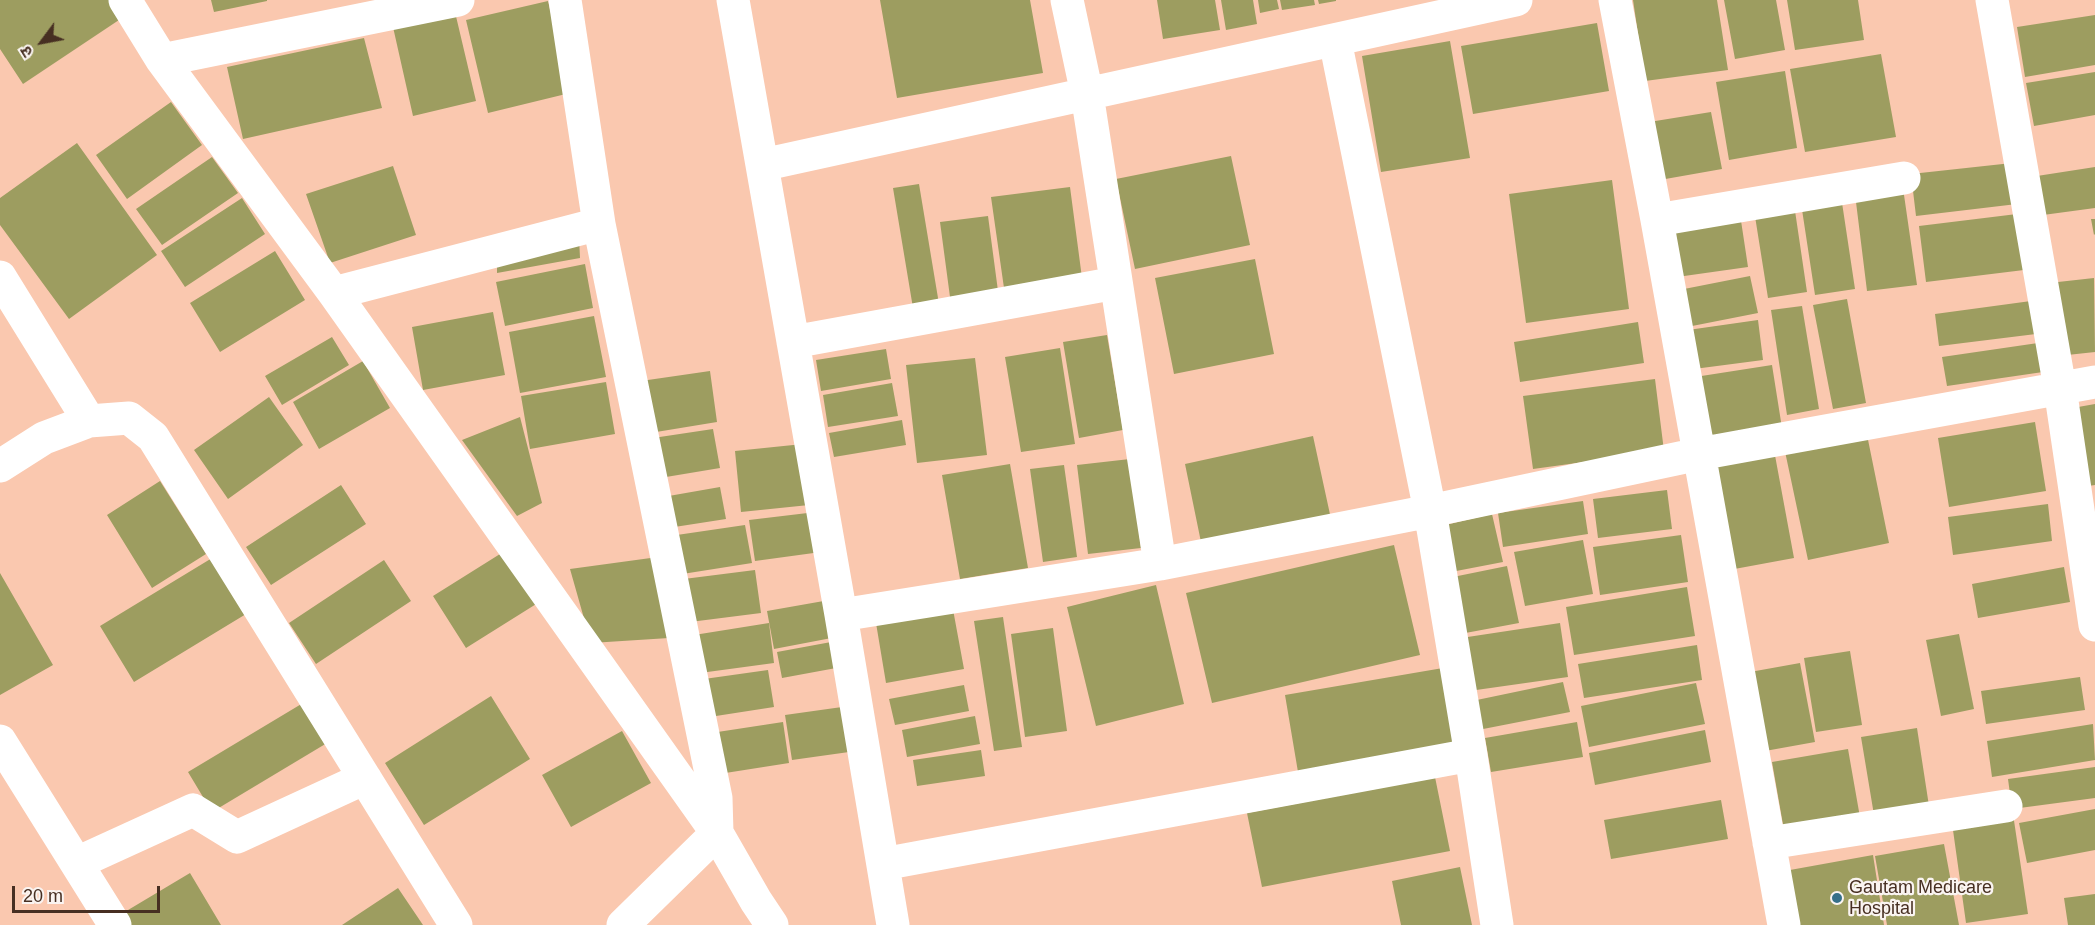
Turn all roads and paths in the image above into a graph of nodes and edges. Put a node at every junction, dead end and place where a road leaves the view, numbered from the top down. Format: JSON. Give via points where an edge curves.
{"nodes":[{"id":1,"x":125,"y":0,"type":"edge"},
{"id":2,"x":458,"y":0,"type":"edge"},
{"id":3,"x":565,"y":0,"type":"edge"},
{"id":4,"x":733,"y":0,"type":"edge"},
{"id":5,"x":1067,"y":0,"type":"edge"},
{"id":6,"x":1516,"y":0,"type":"edge"},
{"id":7,"x":1615,"y":0,"type":"edge"},
{"id":8,"x":1992,"y":0,"type":"edge"},
{"id":9,"x":373,"y":8,"type":"edge"},
{"id":10,"x":1335,"y":40,"type":"junction"},
{"id":11,"x":162,"y":60,"type":"junction"},
{"id":12,"x":1087,"y":94,"type":"junction"},
{"id":13,"x":762,"y":165,"type":"junction"},
{"id":14,"x":1904,"y":178,"type":"dead end"},
{"id":15,"x":1657,"y":220,"type":"junction"},
{"id":16,"x":598,"y":224,"type":"junction"},
{"id":17,"x":0,"y":277,"type":"edge"},
{"id":18,"x":1116,"y":284,"type":"junction"},
{"id":19,"x":334,"y":292,"type":"junction"},
{"id":20,"x":793,"y":342,"type":"junction"},
{"id":21,"x":2095,"y":382,"type":"edge"},
{"id":22,"x":2061,"y":388,"type":"junction"},
{"id":23,"x":89,"y":421,"type":"junction"},
{"id":24,"x":1699,"y":454,"type":"junction"},
{"id":25,"x":0,"y":466,"type":"edge"},
{"id":26,"x":1430,"y":512,"type":"junction"},
{"id":27,"x":1160,"y":564,"type":"junction"},
{"id":28,"x":841,"y":615,"type":"junction"},
{"id":29,"x":2095,"y":625,"type":"edge"},
{"id":30,"x":0,"y":741,"type":"edge"},
{"id":31,"x":1472,"y":755,"type":"junction"},
{"id":32,"x":365,"y":778,"type":"junction"},
{"id":33,"x":2006,"y":806,"type":"dead end"},
{"id":34,"x":717,"y":833,"type":"junction"},
{"id":35,"x":1769,"y":843,"type":"junction"},
{"id":36,"x":77,"y":864,"type":"junction"},
{"id":37,"x":883,"y":864,"type":"junction"},
{"id":38,"x":115,"y":925,"type":"edge"},
{"id":39,"x":456,"y":925,"type":"edge"},
{"id":40,"x":623,"y":925,"type":"edge"},
{"id":41,"x":772,"y":925,"type":"edge"},
{"id":42,"x":892,"y":925,"type":"edge"},
{"id":43,"x":1497,"y":925,"type":"edge"},
{"id":44,"x":1784,"y":925,"type":"edge"}],
"edges":[{"from":1,"to":11,"type":"street"},
{"from":2,"to":9,"type":"street"},
{"from":3,"to":16,"type":"street"},
{"from":4,"to":13,"type":"street"},
{"from":5,"to":12,"type":"street"},
{"from":6,"to":10,"type":"street"},
{"from":7,"to":15,"type":"street"},
{"from":8,"to":22,"type":"street"},
{"from":9,"to":11,"type":"street"},
{"from":10,"to":12,"type":"street"},
{"from":10,"to":26,"type":"street"},
{"from":11,"to":19,"type":"street"},
{"from":12,"to":13,"type":"street"},
{"from":12,"to":18,"type":"street"},
{"from":13,"to":20,"type":"street"},
{"from":14,"to":15,"type":"street"},
{"from":15,"to":24,"type":"street"},
{"from":16,"to":19,"type":"street"},
{"from":16,"to":34,"type":"street","via":[[713,775]]},
{"from":17,"to":23,"type":"street"},
{"from":18,"to":20,"type":"street"},
{"from":18,"to":27,"type":"street"},
{"from":19,"to":34,"type":"street"},
{"from":20,"to":28,"type":"street"},
{"from":21,"to":22,"type":"street"},
{"from":22,"to":24,"type":"street"},
{"from":22,"to":29,"type":"street"},
{"from":23,"to":25,"type":"street","via":[[44,438]]},
{"from":23,"to":32,"type":"street","via":[[129,418],[153,437]]},
{"from":24,"to":26,"type":"street"},
{"from":24,"to":35,"type":"street"},
{"from":26,"to":27,"type":"street"},
{"from":26,"to":31,"type":"street"},
{"from":27,"to":28,"type":"street"},
{"from":28,"to":37,"type":"street"},
{"from":30,"to":36,"type":"street"},
{"from":31,"to":37,"type":"street"},
{"from":31,"to":43,"type":"street"},
{"from":32,"to":36,"type":"street","via":[[237,837],[193,810]]},
{"from":32,"to":39,"type":"street"},
{"from":33,"to":35,"type":"street"},
{"from":34,"to":40,"type":"street"},
{"from":34,"to":41,"type":"street"},
{"from":35,"to":44,"type":"street"},
{"from":36,"to":38,"type":"street"},
{"from":37,"to":42,"type":"street"}]}
